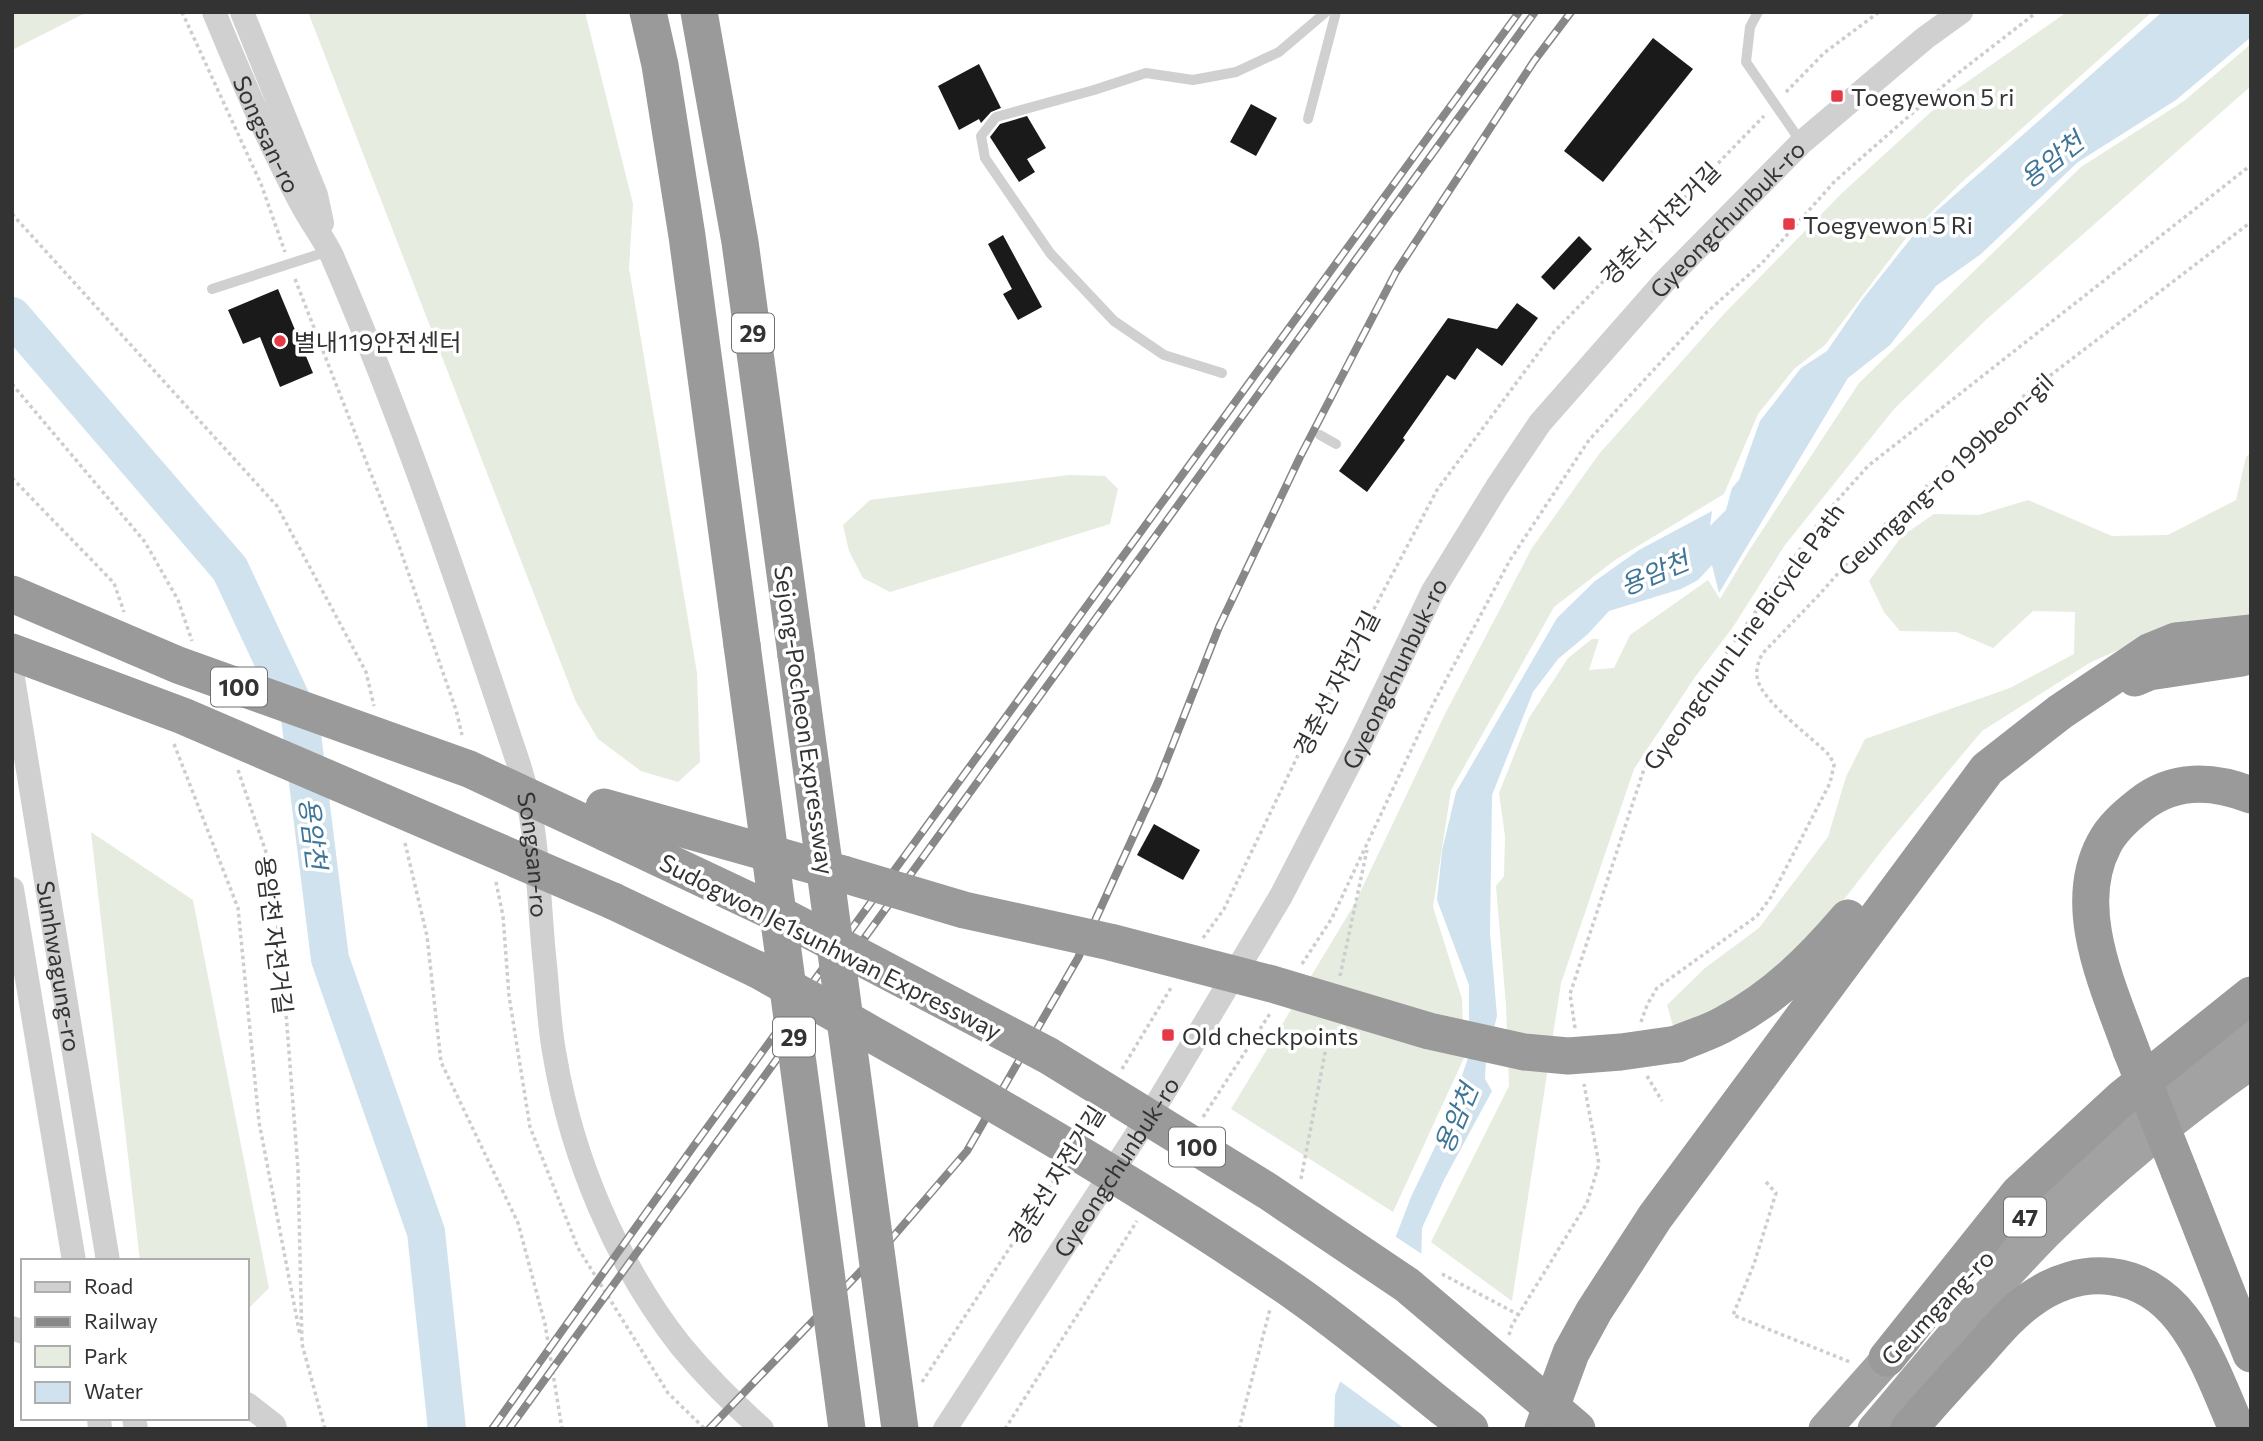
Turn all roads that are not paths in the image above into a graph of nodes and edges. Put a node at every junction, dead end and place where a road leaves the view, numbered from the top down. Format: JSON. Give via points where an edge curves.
{"nodes":[{"id":1,"x":205,"y":12,"type":"edge"},
{"id":2,"x":214,"y":12,"type":"edge"},
{"id":3,"x":242,"y":12,"type":"edge"},
{"id":4,"x":254,"y":12,"type":"edge"},
{"id":5,"x":648,"y":12,"type":"edge"},
{"id":6,"x":699,"y":12,"type":"edge"},
{"id":7,"x":1326,"y":12,"type":"edge"},
{"id":8,"x":1336,"y":12,"type":"edge"},
{"id":9,"x":1758,"y":12,"type":"edge"},
{"id":10,"x":1961,"y":12,"type":"edge"},
{"id":11,"x":266,"y":104,"type":"junction"},
{"id":12,"x":1308,"y":119,"type":"dead end"},
{"id":13,"x":1801,"y":143,"type":"junction"},
{"id":14,"x":329,"y":251,"type":"junction"},
{"id":15,"x":212,"y":289,"type":"dead end"},
{"id":16,"x":1222,"y":373,"type":"dead end"},
{"id":17,"x":1320,"y":435,"type":"dead end"},
{"id":18,"x":1336,"y":444,"type":"dead end"},
{"id":19,"x":12,"y":594,"type":"edge"},
{"id":20,"x":2251,"y":633,"type":"edge"},
{"id":21,"x":12,"y":652,"type":"edge"},
{"id":22,"x":2251,"y":659,"type":"edge"},
{"id":23,"x":12,"y":672,"type":"edge"},
{"id":24,"x":2060,"y":712,"type":"junction"},
{"id":25,"x":1987,"y":769,"type":"junction"},
{"id":26,"x":2251,"y":795,"type":"edge"},
{"id":27,"x":605,"y":820,"type":"junction"},
{"id":28,"x":12,"y":889,"type":"edge"},
{"id":29,"x":2251,"y":995,"type":"edge"},
{"id":30,"x":2251,"y":1033,"type":"edge"},
{"id":31,"x":2251,"y":1063,"type":"edge"},
{"id":32,"x":75,"y":1259,"type":"edge"},
{"id":33,"x":108,"y":1259,"type":"edge"},
{"id":34,"x":2251,"y":1354,"type":"edge"},
{"id":35,"x":1881,"y":1364,"type":"junction"},
{"id":36,"x":248,"y":1405,"type":"edge"},
{"id":37,"x":1457,"y":1422,"type":"edge"},
{"id":38,"x":275,"y":1429,"type":"edge"},
{"id":39,"x":762,"y":1429,"type":"edge"},
{"id":40,"x":847,"y":1429,"type":"edge"},
{"id":41,"x":900,"y":1429,"type":"edge"},
{"id":42,"x":945,"y":1429,"type":"edge"},
{"id":43,"x":1543,"y":1429,"type":"edge"},
{"id":44,"x":1577,"y":1429,"type":"edge"},
{"id":45,"x":1825,"y":1429,"type":"edge"},
{"id":46,"x":1874,"y":1429,"type":"edge"},
{"id":47,"x":1909,"y":1429,"type":"edge"},
{"id":48,"x":2237,"y":1429,"type":"edge"}],
"edges":[{"from":1,"to":11,"type":"street"},
{"from":2,"to":11,"type":"street","name":"Songsan-ro"},
{"from":3,"to":11,"type":"street","name":"Songsan-ro"},
{"from":4,"to":11,"type":"street"},
{"from":5,"to":40,"type":"highway","number":"29","bridge":true,"via":[[687,236]]},
{"from":6,"to":41,"type":"highway","name":"Sejong-Pocheon Expressway","number":"29","bridge":true,"via":[[740,242]]},
{"from":7,"to":16,"type":"lane","via":[[1279,52],[1236,72],[1194,80],[1146,73],[996,117],[981,136],[985,158],[1050,253],[1114,321],[1164,355]]},
{"from":8,"to":12,"type":"lane"},
{"from":9,"to":13,"type":"lane","via":[[1746,62]]},
{"from":10,"to":13,"type":"street","name":"Gyeongchunbuk-ro"},
{"from":11,"to":14,"type":"street","name":"Songsan-ro","via":[[302,206]]},
{"from":13,"to":42,"type":"street","name":"Gyeongchunbuk-ro","via":[[1656,292],[1540,423],[1497,486],[1433,591],[1281,896],[1161,1097]]},
{"from":14,"to":15,"type":"lane"},
{"from":14,"to":39,"type":"street","name":"Songsan-ro","via":[[410,446],[521,771],[533,832],[555,1057],[592,1189],[644,1292],[681,1346]]},
{"from":17,"to":18,"type":"lane"},
{"from":19,"to":27,"type":"highway","name":"Sudogwon Je1sunhwan Expressway","number":"100","bridge":true,"via":[[178,665]]},
{"from":20,"to":24,"type":"highway","via":[[2176,641],[2149,652]]},
{"from":21,"to":37,"type":"highway","number":"100","bridge":true,"via":[[183,716],[613,901],[756,969],[1023,1119],[1226,1246],[1374,1352]]},
{"from":22,"to":24,"type":"highway","via":[[2149,672]]},
{"from":23,"to":33,"type":"street","name":"Sunhwagung-ro"},
{"from":24,"to":25,"type":"highway"},
{"from":25,"to":27,"type":"highway","bridge":true,"via":[[1818,954],[1768,998],[1724,1024],[1676,1044],[1568,1056],[1524,1052],[1429,1031],[1272,984],[964,910],[843,874]]},
{"from":25,"to":43,"type":"highway","via":[[1655,1217],[1571,1353]]},
{"from":26,"to":34,"type":"highway","bridge":true,"via":[[2211,783],[2183,784],[2146,800],[2122,819],[2105,842],[2094,866],[2091,897],[2103,969],[2131,1050]]},
{"from":27,"to":44,"type":"highway","name":"Sudogwon Je1sunhwan Expressway","number":"100","bridge":true,"via":[[1049,1056],[1269,1192],[1407,1285]]},
{"from":28,"to":32,"type":"street","name":"Sunhwagung-ro"},
{"from":29,"to":35,"type":"highway","via":[[2121,1099],[2019,1193]]},
{"from":30,"to":35,"type":"highway","name":"Geumgang-ro","number":"47","via":[[2099,1141]]},
{"from":31,"to":46,"type":"highway","name":"Geumgang-ro","number":"47","via":[[2184,1111],[2046,1233]]},
{"from":35,"to":45,"type":"highway","name":"Geumgang-ro","number":"47"},
{"from":36,"to":38,"type":"street"},
{"from":47,"to":48,"type":"highway","via":[[2028,1301],[2066,1282],[2106,1275],[2140,1283],[2182,1318]]}]}
